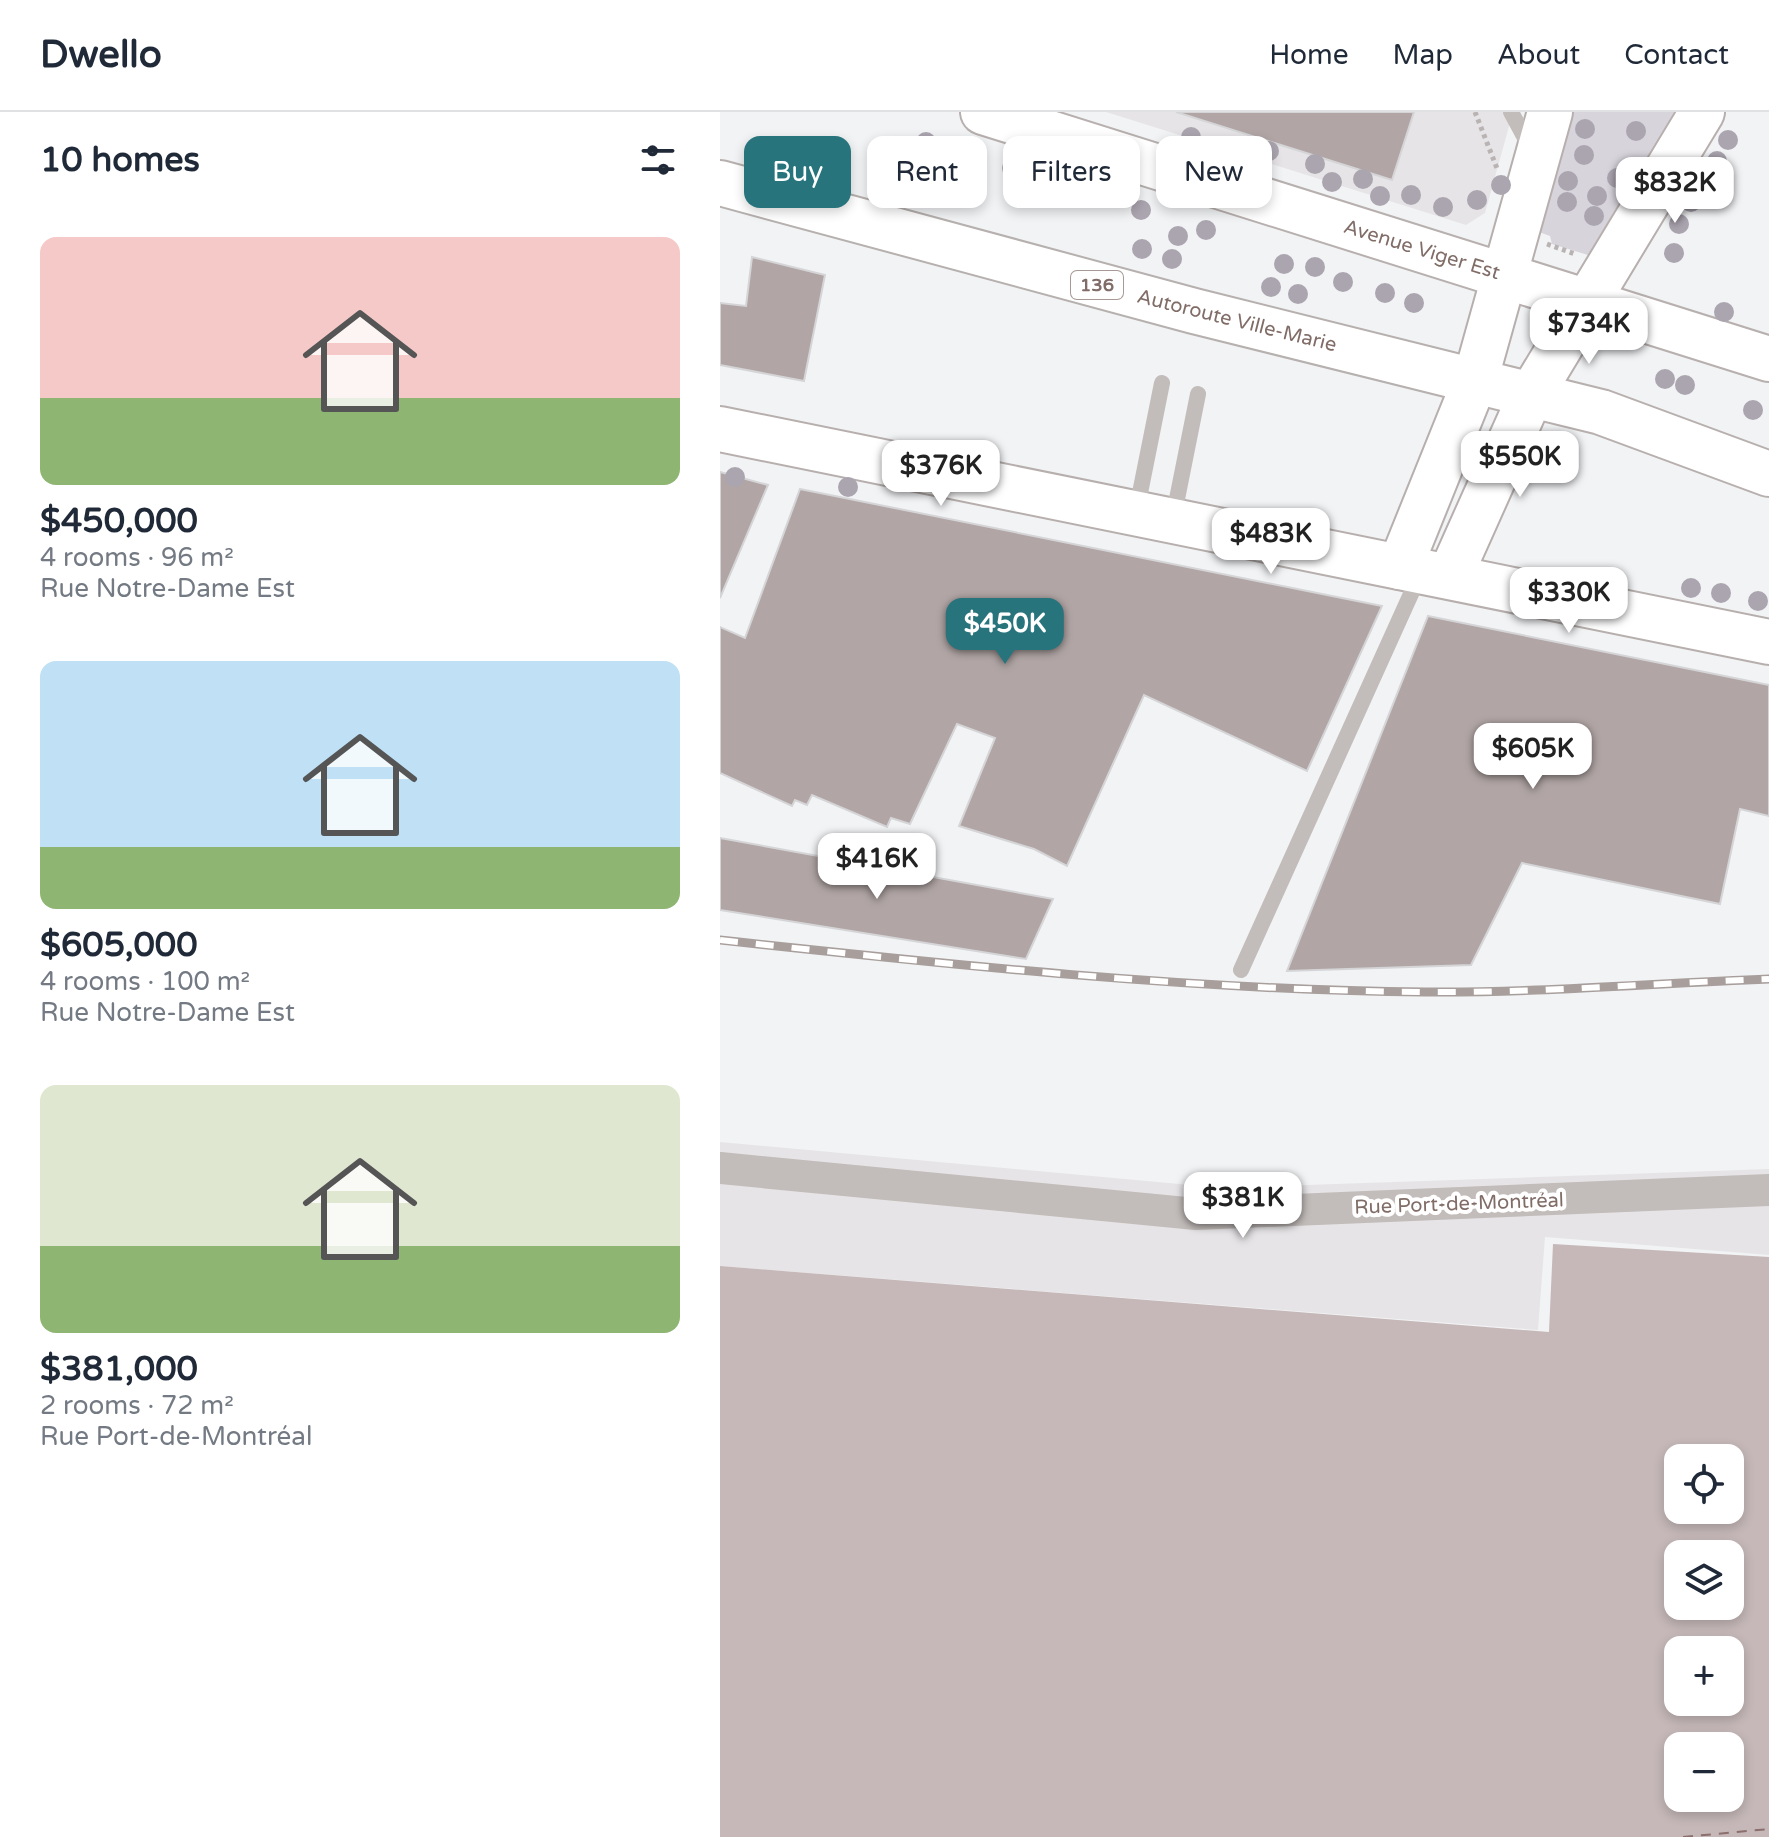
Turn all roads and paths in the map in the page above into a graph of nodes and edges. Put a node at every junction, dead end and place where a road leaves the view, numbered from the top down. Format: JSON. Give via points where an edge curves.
{"nodes":[{"id":1,"x":983,"y":112,"type":"edge"},
{"id":2,"x":1475,"y":112,"type":"edge"},
{"id":3,"x":1511,"y":112,"type":"edge"},
{"id":4,"x":1550,"y":112,"type":"edge"},
{"id":5,"x":1702,"y":112,"type":"edge"},
{"id":6,"x":1517,"y":165,"type":"junction"},
{"id":7,"x":720,"y":183,"type":"edge"},
{"id":8,"x":1543,"y":243,"type":"dead end"},
{"id":9,"x":1587,"y":259,"type":"dead end"},
{"id":10,"x":1505,"y":275,"type":"junction"},
{"id":11,"x":1588,"y":302,"type":"junction"},
{"id":12,"x":1769,"y":359,"type":"edge"},
{"id":13,"x":1475,"y":381,"type":"junction"},
{"id":14,"x":1162,"y":383,"type":"dead end"},
{"id":15,"x":1198,"y":394,"type":"dead end"},
{"id":16,"x":1531,"y":395,"type":"junction"},
{"id":17,"x":720,"y":429,"type":"edge"},
{"id":18,"x":1769,"y":474,"type":"edge"},
{"id":19,"x":1154,"y":518,"type":"junction"},
{"id":20,"x":1424,"y":572,"type":"junction"},
{"id":21,"x":1769,"y":642,"type":"edge"},
{"id":22,"x":1241,"y":970,"type":"dead end"},
{"id":23,"x":720,"y":1168,"type":"edge"},
{"id":24,"x":1769,"y":1190,"type":"edge"}],
"edges":[{"from":1,"to":10,"type":"main road","name":"Avenue Viger Est"},
{"from":2,"to":6,"type":"path"},
{"from":3,"to":6,"type":"lane"},
{"from":4,"to":6,"type":"main road"},
{"from":5,"to":11,"type":"main road"},
{"from":6,"to":10,"type":"main road"},
{"from":7,"to":13,"type":"main road","name":"Autoroute Ville-Marie","number":"136"},
{"from":8,"to":9,"type":"path"},
{"from":10,"to":11,"type":"main road","name":"Avenue Viger Est"},
{"from":10,"to":13,"type":"main road"},
{"from":11,"to":12,"type":"main road","name":"Avenue Viger Est"},
{"from":11,"to":16,"type":"main road"},
{"from":13,"to":16,"type":"main road","name":"Autoroute Ville-Marie"},
{"from":13,"to":20,"type":"main road"},
{"from":14,"to":19,"type":"lane","via":[[1154,430]]},
{"from":15,"to":19,"type":"lane"},
{"from":16,"to":18,"type":"main road","name":"Autoroute Ville-Marie","via":[[1601,412]]},
{"from":16,"to":20,"type":"main road"},
{"from":17,"to":19,"type":"main road"},
{"from":19,"to":20,"type":"main road"},
{"from":20,"to":21,"type":"main road"},
{"from":20,"to":22,"type":"lane"},
{"from":23,"to":24,"type":"street","name":"Rue Port-de-Montréal","via":[[1196,1214]]}]}
